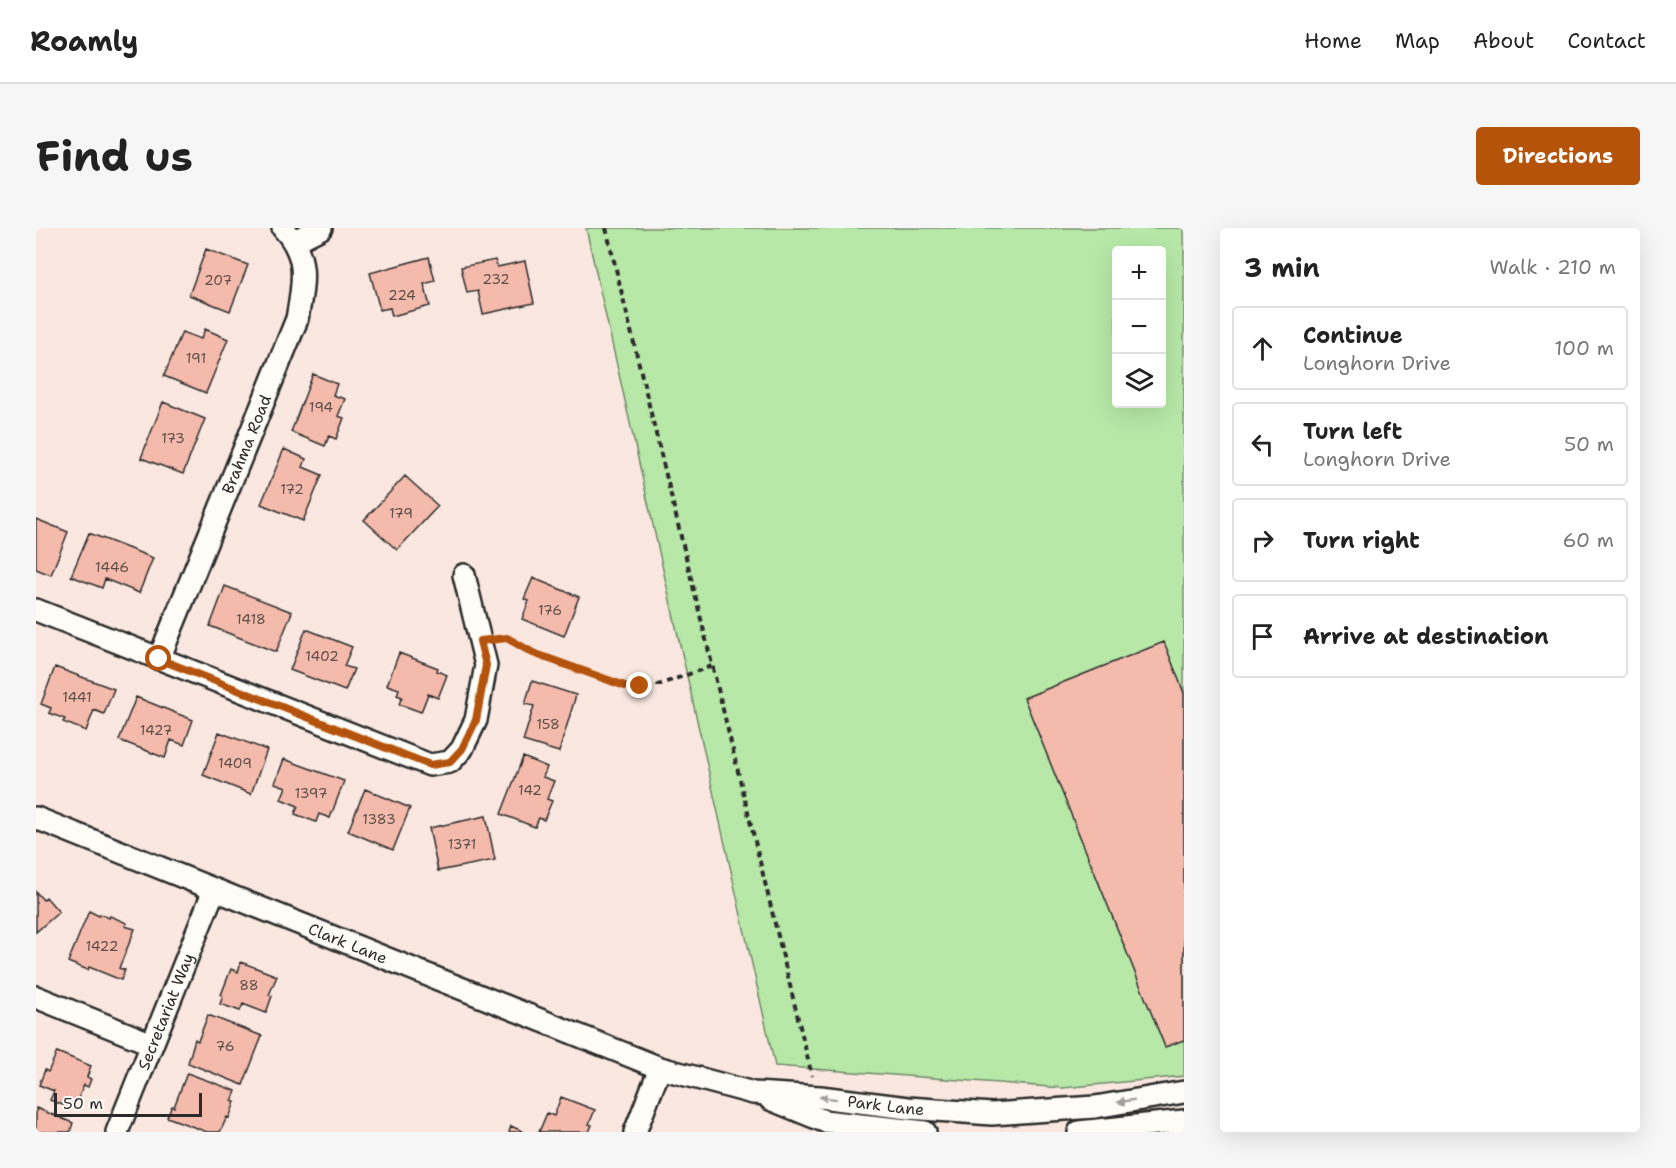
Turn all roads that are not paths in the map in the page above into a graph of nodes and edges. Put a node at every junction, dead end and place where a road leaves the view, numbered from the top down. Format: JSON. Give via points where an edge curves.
{"nodes":[{"id":1,"x":321,"y":228,"type":"edge"},
{"id":2,"x":289,"y":235,"type":"edge"},
{"id":3,"x":464,"y":575,"type":"dead end"},
{"id":4,"x":36,"y":610,"type":"edge"},
{"id":5,"x":159,"y":659,"type":"junction"},
{"id":6,"x":36,"y":818,"type":"edge"},
{"id":7,"x":214,"y":890,"type":"junction"},
{"id":8,"x":36,"y":997,"type":"edge"},
{"id":9,"x":152,"y":1044,"type":"junction"},
{"id":10,"x":660,"y":1068,"type":"junction"},
{"id":11,"x":1184,"y":1092,"type":"edge"},
{"id":12,"x":753,"y":1093,"type":"junction"},
{"id":13,"x":1184,"y":1121,"type":"edge"},
{"id":14,"x":117,"y":1132,"type":"edge"},
{"id":15,"x":635,"y":1132,"type":"edge"},
{"id":16,"x":925,"y":1132,"type":"edge"},
{"id":17,"x":1079,"y":1132,"type":"edge"}],
"edges":[{"from":1,"to":2,"type":"street"},
{"from":2,"to":5,"type":"street","name":"Brahma Road","via":[[304,278],[297,319]]},
{"from":3,"to":5,"type":"street","via":[[486,665],[476,720],[462,749],[450,762],[430,765]]},
{"from":4,"to":5,"type":"street"},
{"from":6,"to":7,"type":"street","name":"Clark Lane"},
{"from":7,"to":9,"type":"street","name":"Secretariat Way"},
{"from":7,"to":10,"type":"street","name":"Clark Lane"},
{"from":8,"to":9,"type":"street"},
{"from":9,"to":14,"type":"street","name":"Secretariat Way"},
{"from":10,"to":12,"type":"street","name":"Park Lane"},
{"from":10,"to":15,"type":"street"},
{"from":11,"to":12,"type":"street","name":"Park Lane","one_way":true,"via":[[1095,1107],[993,1114]]},
{"from":12,"to":16,"type":"street","via":[[824,1121]]},
{"from":13,"to":17,"type":"street"}]}
